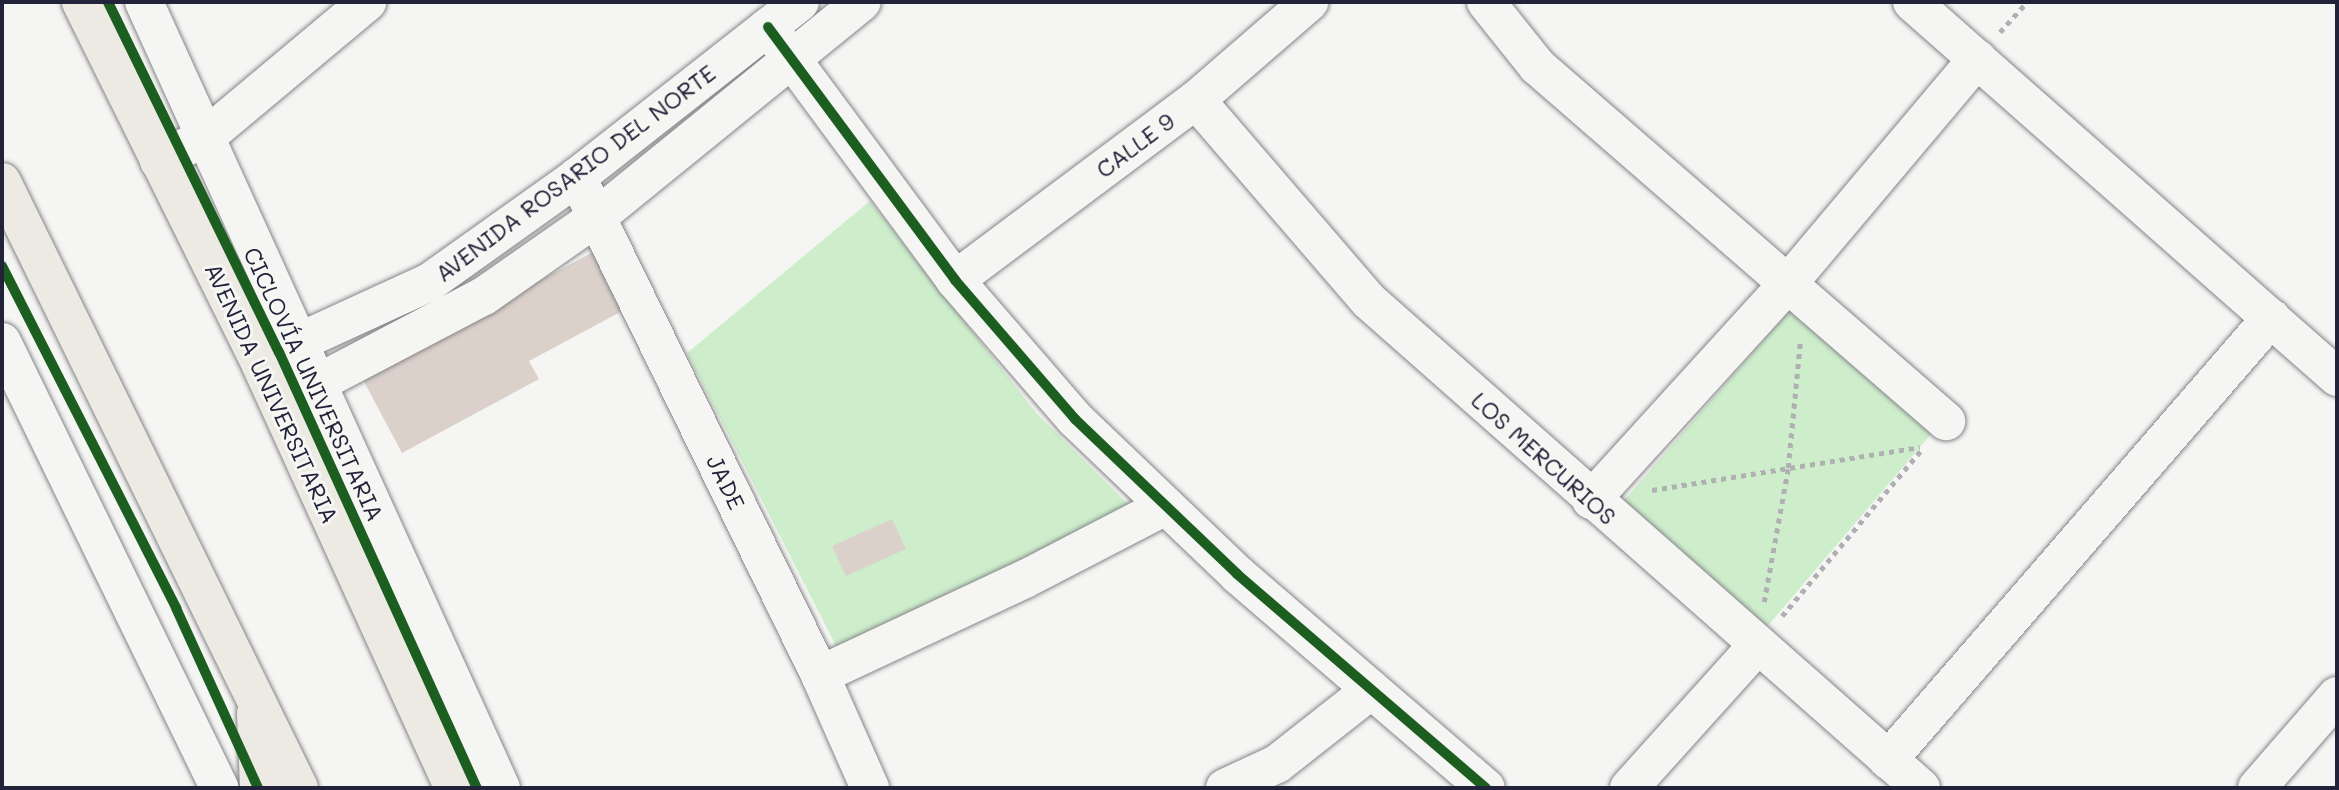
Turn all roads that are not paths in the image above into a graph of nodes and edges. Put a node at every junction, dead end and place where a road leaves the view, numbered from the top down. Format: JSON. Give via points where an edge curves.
{"nodes":[{"id":1,"x":81,"y":2,"type":"edge"},
{"id":2,"x":144,"y":2,"type":"edge"},
{"id":3,"x":368,"y":2,"type":"edge"},
{"id":4,"x":800,"y":2,"type":"edge"},
{"id":5,"x":862,"y":2,"type":"edge"},
{"id":6,"x":1309,"y":2,"type":"edge"},
{"id":7,"x":1486,"y":2,"type":"edge"},
{"id":8,"x":1912,"y":2,"type":"edge"},
{"id":9,"x":768,"y":27,"type":"junction"},
{"id":10,"x":792,"y":59,"type":"junction"},
{"id":11,"x":1977,"y":59,"type":"junction"},
{"id":12,"x":1196,"y":100,"type":"junction"},
{"id":13,"x":207,"y":136,"type":"junction"},
{"id":14,"x":159,"y":161,"type":"junction"},
{"id":15,"x":577,"y":177,"type":"junction"},
{"id":16,"x":2,"y":182,"type":"edge"},
{"id":17,"x":597,"y":217,"type":"junction"},
{"id":18,"x":955,"y":280,"type":"junction"},
{"id":19,"x":1795,"y":293,"type":"junction"},
{"id":20,"x":2271,"y":318,"type":"junction"},
{"id":21,"x":2,"y":342,"type":"edge"},
{"id":22,"x":299,"y":342,"type":"junction"},
{"id":23,"x":2337,"y":377,"type":"edge"},
{"id":24,"x":317,"y":383,"type":"junction"},
{"id":25,"x":1935,"y":434,"type":"road end"},
{"id":26,"x":1591,"y":500,"type":"junction"},
{"id":27,"x":1164,"y":507,"type":"junction"},
{"id":28,"x":1756,"y":647,"type":"junction"},
{"id":29,"x":820,"y":675,"type":"junction"},
{"id":30,"x":1371,"y":690,"type":"junction"},
{"id":31,"x":2337,"y":696,"type":"edge"},
{"id":32,"x":255,"y":697,"type":"junction"},
{"id":33,"x":1888,"y":760,"type":"junction"},
{"id":34,"x":219,"y":788,"type":"edge"},
{"id":35,"x":259,"y":788,"type":"edge"},
{"id":36,"x":299,"y":788,"type":"edge"},
{"id":37,"x":454,"y":788,"type":"edge"},
{"id":38,"x":501,"y":788,"type":"edge"},
{"id":39,"x":870,"y":788,"type":"edge"},
{"id":40,"x":1225,"y":788,"type":"edge"},
{"id":41,"x":1486,"y":788,"type":"edge"},
{"id":42,"x":1629,"y":788,"type":"edge"},
{"id":43,"x":1921,"y":788,"type":"edge"},
{"id":44,"x":2257,"y":788,"type":"edge"}],
"edges":[{"from":1,"to":14,"type":"main road","name":"AVENIDA UNIVERSITARIA"},
{"from":2,"to":13,"type":"street","name":"AVENIDA UNIVERSITARIA"},
{"from":3,"to":13,"type":"street"},
{"from":4,"to":9,"type":"street","name":"AVENIDA ROSARIO DEL NORTE"},
{"from":5,"to":10,"type":"street","name":"AVENIDA ROSARIO DEL NORTE"},
{"from":6,"to":12,"type":"street","name":"CALLE 9"},
{"from":7,"to":19,"type":"street","via":[[1537,66]]},
{"from":8,"to":11,"type":"street"},
{"from":9,"to":10,"type":"street"},
{"from":9,"to":15,"type":"street","name":"AVENIDA ROSARIO DEL NORTE"},
{"from":10,"to":17,"type":"street","name":"AVENIDA ROSARIO DEL NORTE"},
{"from":10,"to":18,"type":"street"},
{"from":11,"to":19,"type":"street"},
{"from":11,"to":20,"type":"street"},
{"from":12,"to":18,"type":"street","name":"CALLE 9"},
{"from":12,"to":26,"type":"street","name":"LOS MERCURIOS","via":[[1369,301]]},
{"from":13,"to":14,"type":"street"},
{"from":13,"to":22,"type":"street","name":"AVENIDA UNIVERSITARIA"},
{"from":14,"to":37,"type":"main road","name":"AVENIDA UNIVERSITARIA","via":[[260,363]]},
{"from":15,"to":17,"type":"street","name":"JADE"},
{"from":15,"to":22,"type":"street","name":"AVENIDA ROSARIO DEL NORTE","via":[[430,282]]},
{"from":16,"to":32,"type":"main road"},
{"from":17,"to":24,"type":"street","name":"AVENIDA ROSARIO DEL NORTE","via":[[484,296]]},
{"from":17,"to":29,"type":"street","name":"JADE"},
{"from":18,"to":27,"type":"street","via":[[1075,419]]},
{"from":19,"to":25,"type":"street"},
{"from":19,"to":26,"type":"street"},
{"from":20,"to":23,"type":"street"},
{"from":20,"to":33,"type":"street"},
{"from":21,"to":34,"type":"street"},
{"from":22,"to":24,"type":"street","name":"AVENIDA UNIVERSITARIA"},
{"from":24,"to":38,"type":"street","name":"AVENIDA UNIVERSITARIA"},
{"from":26,"to":28,"type":"street","name":"LOS MERCURIOS"},
{"from":27,"to":29,"type":"street","via":[[1025,579]]},
{"from":27,"to":30,"type":"street"},
{"from":28,"to":33,"type":"street","name":"LOS MERCURIOS"},
{"from":28,"to":42,"type":"street"},
{"from":29,"to":39,"type":"street","name":"JADE"},
{"from":30,"to":40,"type":"street","via":[[1277,764]]},
{"from":30,"to":41,"type":"street"},
{"from":31,"to":44,"type":"street"},
{"from":32,"to":35,"type":"main road"},
{"from":32,"to":36,"type":"main road"},
{"from":33,"to":43,"type":"street","name":"LOS MERCURIOS"}]}
